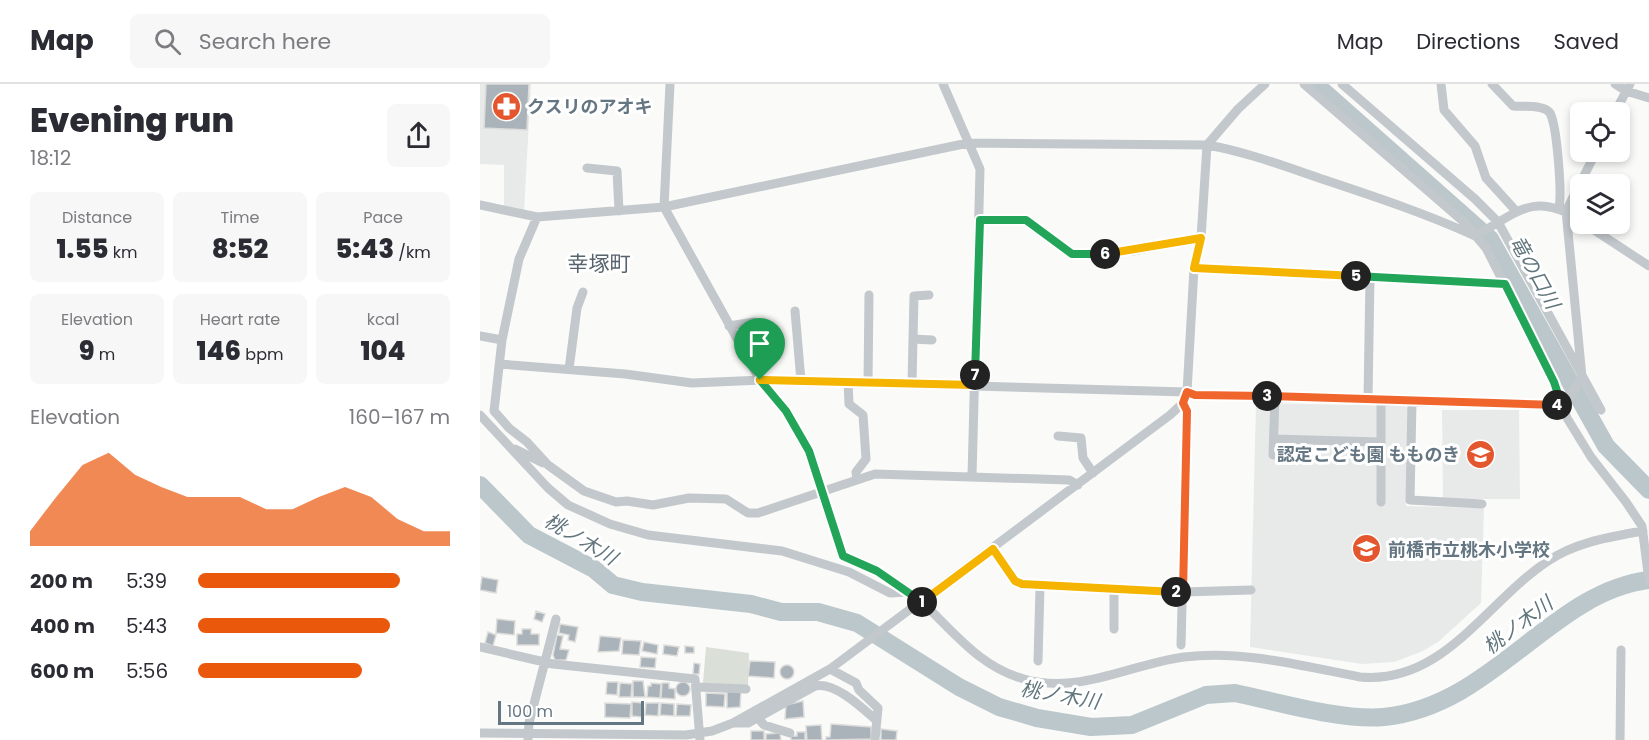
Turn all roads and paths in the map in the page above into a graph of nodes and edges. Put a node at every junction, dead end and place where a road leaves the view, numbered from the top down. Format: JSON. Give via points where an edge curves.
{"nodes":[{"id":1,"x":670,"y":84,"type":"edge"},
{"id":2,"x":943,"y":84,"type":"edge"},
{"id":3,"x":1265,"y":84,"type":"edge"},
{"id":4,"x":1304,"y":84,"type":"edge"},
{"id":5,"x":1342,"y":84,"type":"edge"},
{"id":6,"x":1441,"y":84,"type":"edge"},
{"id":7,"x":1492,"y":84,"type":"edge"},
{"id":8,"x":1615,"y":84,"type":"edge"},
{"id":9,"x":1628,"y":87,"type":"edge"},
{"id":10,"x":1649,"y":98,"type":"edge"},
{"id":11,"x":1620,"y":102,"type":"edge"},
{"id":12,"x":968,"y":143,"type":"junction"},
{"id":13,"x":1207,"y":145,"type":"junction"},
{"id":14,"x":1590,"y":162,"type":"edge"},
{"id":15,"x":587,"y":168,"type":"dead end"},
{"id":16,"x":480,"y":205,"type":"edge"},
{"id":17,"x":664,"y":207,"type":"junction"},
{"id":18,"x":1563,"y":210,"type":"junction"},
{"id":19,"x":619,"y":211,"type":"junction"},
{"id":20,"x":1516,"y":211,"type":"junction"},
{"id":21,"x":1570,"y":214,"type":"edge"},
{"id":22,"x":537,"y":217,"type":"junction"},
{"id":23,"x":980,"y":220,"type":"junction"},
{"id":24,"x":1497,"y":223,"type":"junction"},
{"id":25,"x":1600,"y":234,"type":"edge"},
{"id":26,"x":1476,"y":235,"type":"junction"},
{"id":27,"x":1201,"y":238,"type":"junction"},
{"id":28,"x":1649,"y":266,"type":"edge"},
{"id":29,"x":1194,"y":268,"type":"junction"},
{"id":30,"x":1370,"y":277,"type":"junction"},
{"id":31,"x":1505,"y":284,"type":"junction"},
{"id":32,"x":583,"y":292,"type":"dead end"},
{"id":33,"x":869,"y":295,"type":"dead end"},
{"id":34,"x":929,"y":295,"type":"dead end"},
{"id":35,"x":795,"y":310,"type":"dead end"},
{"id":36,"x":754,"y":322,"type":"dead end"},
{"id":37,"x":729,"y":326,"type":"junction"},
{"id":38,"x":480,"y":336,"type":"edge"},
{"id":39,"x":913,"y":339,"type":"junction"},
{"id":40,"x":502,"y":340,"type":"junction"},
{"id":41,"x":932,"y":340,"type":"dead end"},
{"id":42,"x":500,"y":364,"type":"junction"},
{"id":43,"x":569,"y":369,"type":"junction"},
{"id":44,"x":760,"y":380,"type":"junction"},
{"id":45,"x":1582,"y":380,"type":"junction"},
{"id":46,"x":801,"y":381,"type":"junction"},
{"id":47,"x":848,"y":382,"type":"junction"},
{"id":48,"x":868,"y":382,"type":"junction"},
{"id":49,"x":912,"y":383,"type":"junction"},
{"id":50,"x":974,"y":385,"type":"junction"},
{"id":51,"x":1187,"y":392,"type":"junction"},
{"id":52,"x":1275,"y":396,"type":"junction"},
{"id":53,"x":1368,"y":399,"type":"junction"},
{"id":54,"x":1381,"y":399,"type":"junction"},
{"id":55,"x":1412,"y":401,"type":"junction"},
{"id":56,"x":1183,"y":403,"type":"junction"},
{"id":57,"x":1564,"y":405,"type":"junction"},
{"id":58,"x":1601,"y":410,"type":"dead end"},
{"id":59,"x":480,"y":415,"type":"edge"},
{"id":60,"x":1058,"y":436,"type":"dead end"},
{"id":61,"x":1274,"y":439,"type":"junction"},
{"id":62,"x":1380,"y":442,"type":"junction"},
{"id":63,"x":511,"y":447,"type":"junction"},
{"id":64,"x":1273,"y":455,"type":"dead end"},
{"id":65,"x":548,"y":465,"type":"junction"},
{"id":66,"x":1093,"y":473,"type":"junction"},
{"id":67,"x":972,"y":477,"type":"junction"},
{"id":68,"x":857,"y":479,"type":"junction"},
{"id":69,"x":1078,"y":484,"type":"junction"},
{"id":70,"x":823,"y":492,"type":"junction"},
{"id":71,"x":1381,"y":502,"type":"dead end"},
{"id":72,"x":1482,"y":504,"type":"dead end"},
{"id":73,"x":1643,"y":533,"type":"junction"},
{"id":74,"x":993,"y":549,"type":"junction"},
{"id":75,"x":1649,"y":581,"type":"edge"},
{"id":76,"x":1040,"y":587,"type":"junction"},
{"id":77,"x":1114,"y":589,"type":"junction"},
{"id":78,"x":1251,"y":590,"type":"dead end"},
{"id":79,"x":908,"y":592,"type":"junction"},
{"id":80,"x":1183,"y":592,"type":"junction"},
{"id":81,"x":922,"y":602,"type":"junction"},
{"id":82,"x":556,"y":619,"type":"dead end"},
{"id":83,"x":1114,"y":629,"type":"dead end"},
{"id":84,"x":1182,"y":645,"type":"dead end"},
{"id":85,"x":480,"y":647,"type":"edge"},
{"id":86,"x":1621,"y":650,"type":"dead end"},
{"id":87,"x":1038,"y":661,"type":"dead end"},
{"id":88,"x":544,"y":663,"type":"junction"},
{"id":89,"x":833,"y":667,"type":"junction"},
{"id":90,"x":697,"y":687,"type":"junction"},
{"id":91,"x":746,"y":689,"type":"dead end"},
{"id":92,"x":758,"y":718,"type":"junction"},
{"id":93,"x":877,"y":721,"type":"junction"},
{"id":94,"x":733,"y":723,"type":"junction"},
{"id":95,"x":480,"y":733,"type":"edge"},
{"id":96,"x":790,"y":733,"type":"dead end"},
{"id":97,"x":527,"y":737,"type":"edge"},
{"id":98,"x":700,"y":737,"type":"edge"},
{"id":99,"x":875,"y":740,"type":"edge"},
{"id":100,"x":1620,"y":740,"type":"edge"}],
"edges":[{"from":1,"to":17,"type":"street"},
{"from":2,"to":12,"type":"street"},
{"from":3,"to":13,"type":"street"},
{"from":4,"to":26,"type":"street"},
{"from":5,"to":24,"type":"street","via":[[1475,199]]},
{"from":6,"to":20,"type":"street","via":[[1444,110],[1475,146],[1486,178]]},
{"from":7,"to":18,"type":"street","via":[[1513,106],[1544,108],[1550,114]]},
{"from":8,"to":9,"type":"street"},
{"from":9,"to":10,"type":"street"},
{"from":9,"to":11,"type":"street"},
{"from":12,"to":13,"type":"street"},
{"from":12,"to":17,"type":"street"},
{"from":12,"to":23,"type":"street","via":[[980,169]]},
{"from":13,"to":26,"type":"street","via":[[1235,150],[1310,175]]},
{"from":13,"to":27,"type":"street"},
{"from":14,"to":18,"type":"street"},
{"from":15,"to":19,"type":"street","via":[[617,171]]},
{"from":16,"to":22,"type":"street"},
{"from":17,"to":19,"type":"street"},
{"from":17,"to":37,"type":"street"},
{"from":18,"to":20,"type":"street","via":[[1527,206]]},
{"from":18,"to":21,"type":"street"},
{"from":18,"to":45,"type":"street"},
{"from":19,"to":22,"type":"street"},
{"from":20,"to":24,"type":"street"},
{"from":22,"to":40,"type":"street","via":[[519,259]]},
{"from":23,"to":27,"type":"street","via":[[1026,220],[1072,254],[1133,251]]},
{"from":23,"to":50,"type":"street"},
{"from":24,"to":26,"type":"street"},
{"from":24,"to":45,"type":"street"},
{"from":25,"to":28,"type":"street"},
{"from":26,"to":31,"type":"street"},
{"from":27,"to":29,"type":"street"},
{"from":29,"to":30,"type":"street"},
{"from":29,"to":51,"type":"street"},
{"from":30,"to":31,"type":"street"},
{"from":30,"to":53,"type":"street"},
{"from":31,"to":57,"type":"street"},
{"from":32,"to":43,"type":"street","via":[[577,308]]},
{"from":33,"to":48,"type":"street"},
{"from":34,"to":39,"type":"street","via":[[914,296]]},
{"from":35,"to":46,"type":"street"},
{"from":36,"to":37,"type":"street"},
{"from":37,"to":44,"type":"street"},
{"from":38,"to":40,"type":"street"},
{"from":39,"to":41,"type":"street"},
{"from":39,"to":49,"type":"street"},
{"from":40,"to":42,"type":"street"},
{"from":42,"to":43,"type":"street"},
{"from":42,"to":65,"type":"street","via":[[494,411]]},
{"from":43,"to":44,"type":"street","via":[[681,382]]},
{"from":44,"to":46,"type":"street"},
{"from":44,"to":70,"type":"street","via":[[795,425]]},
{"from":45,"to":57,"type":"street"},
{"from":45,"to":58,"type":"street"},
{"from":46,"to":47,"type":"street"},
{"from":47,"to":48,"type":"street"},
{"from":47,"to":68,"type":"street","via":[[849,404],[864,421],[866,459],[856,471]]},
{"from":48,"to":49,"type":"street"},
{"from":49,"to":50,"type":"street"},
{"from":50,"to":51,"type":"street"},
{"from":50,"to":67,"type":"street"},
{"from":51,"to":52,"type":"street"},
{"from":51,"to":56,"type":"street"},
{"from":52,"to":53,"type":"street"},
{"from":52,"to":61,"type":"street"},
{"from":53,"to":54,"type":"street"},
{"from":54,"to":55,"type":"street"},
{"from":54,"to":62,"type":"street"},
{"from":55,"to":57,"type":"street"},
{"from":55,"to":72,"type":"street","via":[[1410,501]]},
{"from":56,"to":66,"type":"street"},
{"from":56,"to":80,"type":"street","via":[[1187,411]]},
{"from":57,"to":73,"type":"street","via":[[1591,457],[1626,502]]},
{"from":59,"to":63,"type":"street"},
{"from":60,"to":66,"type":"street","via":[[1081,438],[1083,458]]},
{"from":61,"to":62,"type":"street"},
{"from":61,"to":64,"type":"street"},
{"from":62,"to":71,"type":"street"},
{"from":63,"to":65,"type":"street"},
{"from":63,"to":79,"type":"street","via":[[568,504],[610,524],[648,535],[782,551],[849,572],[890,593]]},
{"from":65,"to":70,"type":"street","via":[[584,491],[653,506],[689,498],[726,499],[748,513],[758,513]]},
{"from":66,"to":69,"type":"street"},
{"from":67,"to":68,"type":"street","via":[[880,474]]},
{"from":67,"to":69,"type":"street","via":[[1069,480]]},
{"from":68,"to":70,"type":"street"},
{"from":69,"to":74,"type":"street"},
{"from":70,"to":79,"type":"street","via":[[841,553]]},
{"from":73,"to":75,"type":"street"},
{"from":73,"to":81,"type":"street","via":[[1599,539],[1550,560],[1497,602],[1441,655],[1415,670],[1389,676],[1360,677],[1254,658],[1193,657],[1093,680],[1044,683],[1021,678],[991,664],[952,635]]},
{"from":74,"to":76,"type":"street","via":[[1015,581]]},
{"from":74,"to":81,"type":"street"},
{"from":76,"to":77,"type":"street"},
{"from":76,"to":87,"type":"street"},
{"from":77,"to":80,"type":"street"},
{"from":77,"to":83,"type":"street"},
{"from":78,"to":80,"type":"street"},
{"from":79,"to":81,"type":"street"},
{"from":80,"to":84,"type":"street"},
{"from":81,"to":89,"type":"street"},
{"from":82,"to":88,"type":"street"},
{"from":85,"to":88,"type":"street"},
{"from":86,"to":100,"type":"street"},
{"from":88,"to":90,"type":"street","via":[[692,679],[697,681]]},
{"from":88,"to":97,"type":"street"},
{"from":89,"to":93,"type":"street","via":[[856,682],[878,708]]},
{"from":89,"to":94,"type":"street"},
{"from":90,"to":91,"type":"street"},
{"from":90,"to":98,"type":"street"},
{"from":92,"to":93,"type":"street","via":[[821,685],[851,700]]},
{"from":92,"to":94,"type":"street"},
{"from":92,"to":96,"type":"street","via":[[764,725]]},
{"from":93,"to":99,"type":"street"},
{"from":94,"to":98,"type":"street"},
{"from":95,"to":97,"type":"street"},
{"from":97,"to":98,"type":"street"}]}
